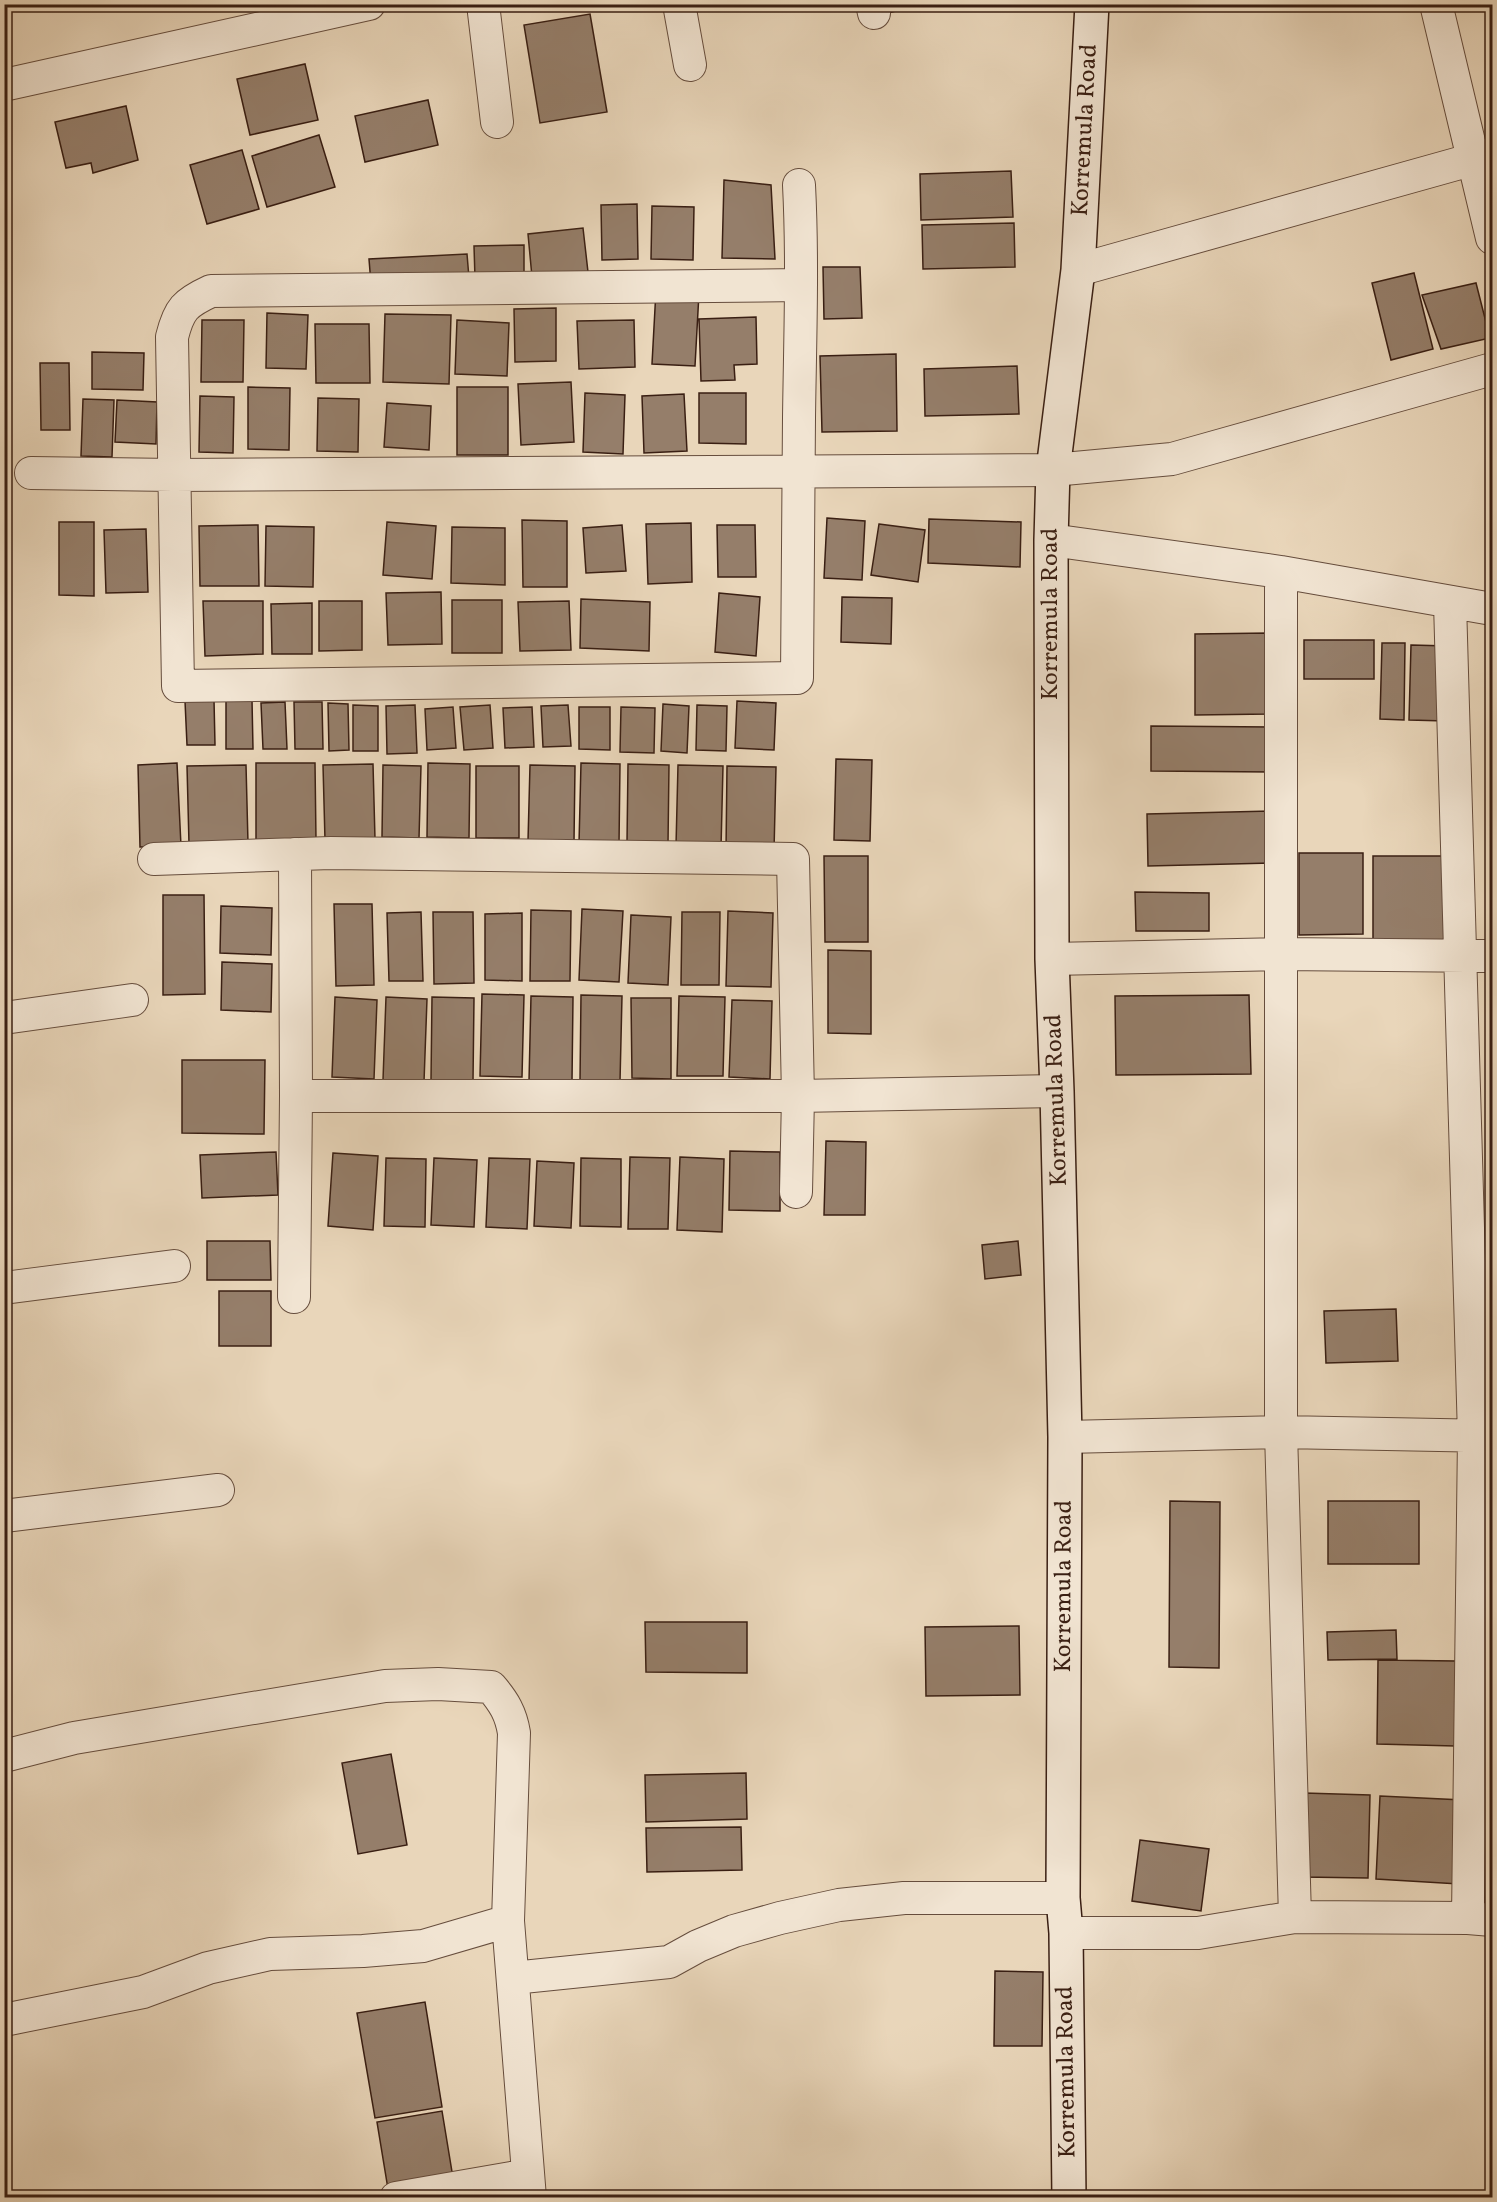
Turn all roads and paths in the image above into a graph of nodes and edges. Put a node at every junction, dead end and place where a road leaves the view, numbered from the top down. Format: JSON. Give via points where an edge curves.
{"nodes":[{"id":1,"x":369,"y":4,"type":"edge"},
{"id":2,"x":483,"y":4,"type":"edge"},
{"id":3,"x":680,"y":4,"type":"edge"},
{"id":4,"x":1092,"y":4,"type":"edge"},
{"id":5,"x":1436,"y":4,"type":"edge"},
{"id":6,"x":690,"y":65,"type":"dead end"},
{"id":7,"x":4,"y":85,"type":"edge"},
{"id":8,"x":497,"y":122,"type":"dead end"},
{"id":9,"x":1483,"y":157,"type":"edge"},
{"id":10,"x":799,"y":185,"type":"dead end"},
{"id":11,"x":1492,"y":238,"type":"edge"},
{"id":12,"x":1078,"y":270,"type":"junction"},
{"id":13,"x":801,"y":285,"type":"junction"},
{"id":14,"x":1492,"y":369,"type":"edge"},
{"id":15,"x":1053,"y":470,"type":"junction"},
{"id":16,"x":798,"y":471,"type":"junction"},
{"id":17,"x":31,"y":473,"type":"dead end"},
{"id":18,"x":173,"y":475,"type":"junction"},
{"id":19,"x":1051,"y":540,"type":"junction"},
{"id":20,"x":1281,"y":572,"type":"junction"},
{"id":21,"x":1450,"y":603,"type":"junction"},
{"id":22,"x":1492,"y":609,"type":"edge"},
{"id":23,"x":295,"y":854,"type":"junction"},
{"id":24,"x":154,"y":859,"type":"dead end"},
{"id":25,"x":1281,"y":954,"type":"junction"},
{"id":26,"x":1461,"y":954,"type":"junction"},
{"id":27,"x":1492,"y":956,"type":"edge"},
{"id":28,"x":1052,"y":959,"type":"junction"},
{"id":29,"x":132,"y":1000,"type":"dead end"},
{"id":30,"x":4,"y":1018,"type":"edge"},
{"id":31,"x":1057,"y":1091,"type":"junction"},
{"id":32,"x":296,"y":1096,"type":"junction"},
{"id":33,"x":798,"y":1096,"type":"junction"},
{"id":34,"x":796,"y":1192,"type":"dead end"},
{"id":35,"x":174,"y":1266,"type":"dead end"},
{"id":36,"x":4,"y":1288,"type":"edge"},
{"id":37,"x":294,"y":1297,"type":"dead end"},
{"id":38,"x":1281,"y":1432,"type":"junction"},
{"id":39,"x":1483,"y":1436,"type":"edge"},
{"id":40,"x":1065,"y":1437,"type":"junction"},
{"id":41,"x":218,"y":1490,"type":"dead end"},
{"id":42,"x":4,"y":1516,"type":"edge"},
{"id":43,"x":4,"y":1756,"type":"edge"},
{"id":44,"x":1063,"y":1898,"type":"junction"},
{"id":45,"x":1295,"y":1917,"type":"junction"},
{"id":46,"x":1480,"y":1919,"type":"edge"},
{"id":47,"x":508,"y":1921,"type":"junction"},
{"id":48,"x":1066,"y":1933,"type":"junction"},
{"id":49,"x":513,"y":1978,"type":"junction"},
{"id":50,"x":4,"y":2020,"type":"edge"},
{"id":51,"x":529,"y":2186,"type":"edge"},
{"id":52,"x":396,"y":2198,"type":"edge"},
{"id":53,"x":1069,"y":2198,"type":"edge"}],
"edges":[{"from":1,"to":7,"type":"street"},
{"from":2,"to":8,"type":"street"},
{"from":3,"to":6,"type":"street"},
{"from":4,"to":12,"type":"street","name":"Korremula Road"},
{"from":5,"to":9,"type":"street"},
{"from":9,"to":11,"type":"street"},
{"from":9,"to":12,"type":"street"},
{"from":10,"to":13,"type":"street"},
{"from":12,"to":15,"type":"street","name":"Korremula Road"},
{"from":13,"to":16,"type":"street"},
{"from":13,"to":18,"type":"street","via":[[211,291],[189,301],[177,315],[172,337]]},
{"from":14,"to":15,"type":"street","via":[[1172,459]]},
{"from":15,"to":16,"type":"street"},
{"from":15,"to":19,"type":"street","name":"Korremula Road"},
{"from":16,"to":18,"type":"street"},
{"from":16,"to":18,"type":"street","via":[[797,678],[178,686]]},
{"from":17,"to":18,"type":"street"},
{"from":19,"to":20,"type":"street"},
{"from":19,"to":28,"type":"street","name":"Korremula Road"},
{"from":20,"to":21,"type":"street"},
{"from":20,"to":25,"type":"street"},
{"from":21,"to":22,"type":"street"},
{"from":21,"to":26,"type":"street"},
{"from":23,"to":24,"type":"street"},
{"from":23,"to":32,"type":"street"},
{"from":23,"to":33,"type":"street","via":[[793,859]]},
{"from":25,"to":26,"type":"street"},
{"from":25,"to":28,"type":"street"},
{"from":25,"to":38,"type":"street"},
{"from":26,"to":27,"type":"street"},
{"from":26,"to":39,"type":"street"},
{"from":28,"to":31,"type":"street","name":"Korremula Road"},
{"from":29,"to":30,"type":"street"},
{"from":31,"to":33,"type":"street"},
{"from":31,"to":40,"type":"street","name":"Korremula Road"},
{"from":32,"to":33,"type":"street"},
{"from":32,"to":37,"type":"street"},
{"from":33,"to":34,"type":"street"},
{"from":35,"to":36,"type":"street"},
{"from":38,"to":39,"type":"street"},
{"from":38,"to":40,"type":"street"},
{"from":38,"to":45,"type":"street"},
{"from":39,"to":46,"type":"street"},
{"from":40,"to":44,"type":"street","name":"Korremula Road"},
{"from":41,"to":42,"type":"street"},
{"from":43,"to":47,"type":"street","via":[[74,1738],[385,1686],[491,1687],[511,1715],[514,1733]]},
{"from":44,"to":48,"type":"street","name":"Korremula Road"},
{"from":44,"to":49,"type":"street","via":[[904,1898],[839,1905],[734,1931],[669,1962]]},
{"from":45,"to":46,"type":"street"},
{"from":45,"to":48,"type":"street","via":[[1198,1933]]},
{"from":47,"to":49,"type":"street"},
{"from":47,"to":50,"type":"street","via":[[423,1946],[270,1954],[208,1968],[143,1992]]},
{"from":48,"to":53,"type":"street","name":"Korremula Road"},
{"from":49,"to":51,"type":"street"},
{"from":51,"to":52,"type":"street"}]}
